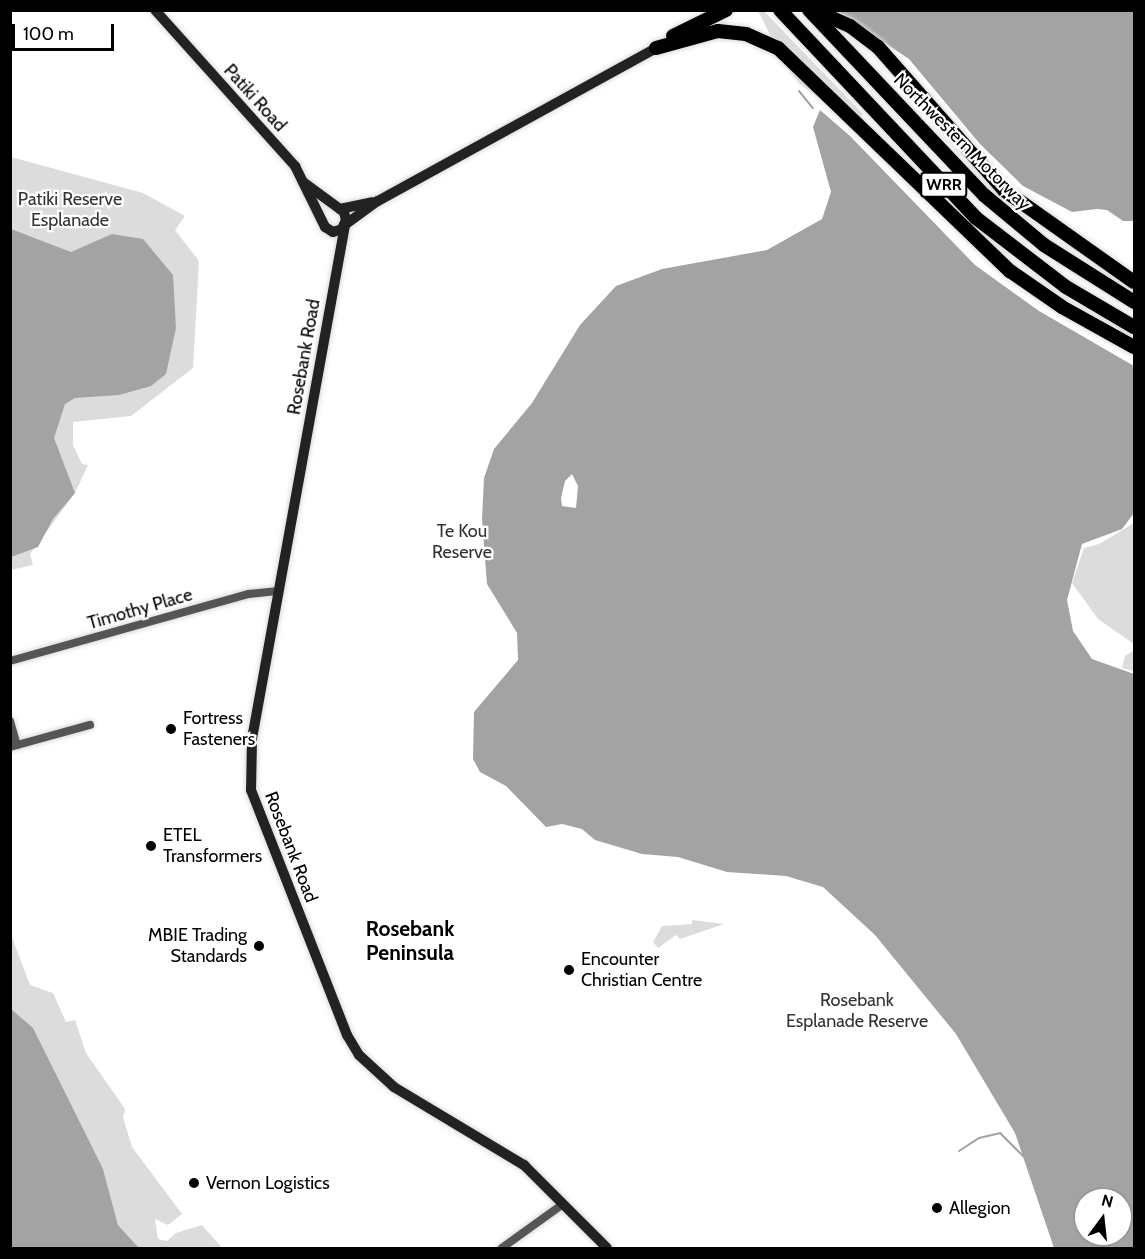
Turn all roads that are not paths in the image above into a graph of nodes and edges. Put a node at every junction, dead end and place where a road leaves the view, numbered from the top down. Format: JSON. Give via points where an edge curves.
{"nodes":[{"id":1,"x":155,"y":10,"type":"edge"},
{"id":2,"x":726,"y":10,"type":"edge"},
{"id":3,"x":780,"y":10,"type":"edge"},
{"id":4,"x":809,"y":10,"type":"edge"},
{"id":5,"x":814,"y":10,"type":"edge"},
{"id":6,"x":656,"y":48,"type":"junction"},
{"id":7,"x":303,"y":182,"type":"junction"},
{"id":8,"x":378,"y":201,"type":"junction"},
{"id":9,"x":339,"y":208,"type":"junction"},
{"id":10,"x":322,"y":217,"type":"junction"},
{"id":11,"x":345,"y":224,"type":"junction"},
{"id":12,"x":333,"y":232,"type":"junction"},
{"id":13,"x":338,"y":258,"type":"junction"},
{"id":14,"x":1134,"y":282,"type":"edge"},
{"id":15,"x":1134,"y":302,"type":"edge"},
{"id":16,"x":1134,"y":327,"type":"edge"},
{"id":17,"x":1134,"y":347,"type":"edge"},
{"id":18,"x":279,"y":591,"type":"junction"},
{"id":19,"x":10,"y":661,"type":"edge"},
{"id":20,"x":10,"y":721,"type":"edge"},
{"id":21,"x":90,"y":725,"type":"dead end"},
{"id":22,"x":14,"y":746,"type":"edge"},
{"id":23,"x":563,"y":1204,"type":"junction"},
{"id":24,"x":501,"y":1248,"type":"edge"},
{"id":25,"x":607,"y":1248,"type":"edge"}],
"edges":[{"from":1,"to":7,"type":"main road","name":"Patiki Road","via":[[295,166]]},
{"from":2,"to":6,"type":"highway","via":[[701,20]]},
{"from":3,"to":16,"type":"highway","number":"WRR","via":[[983,224],[1057,281]]},
{"from":4,"to":15,"type":"highway","name":"Northwestern Motorway","number":"WRR","via":[[984,195],[1044,245]]},
{"from":5,"to":14,"type":"highway","via":[[850,26],[878,47],[970,157],[1004,190]]},
{"from":6,"to":8,"type":"main road"},
{"from":6,"to":17,"type":"highway","via":[[707,33],[746,34],[786,54],[1010,271],[1062,308]]},
{"from":7,"to":9,"type":"main road","name":"Patiki Road"},
{"from":7,"to":10,"type":"main road","name":"Patiki Road"},
{"from":8,"to":9,"type":"main road"},
{"from":8,"to":11,"type":"main road"},
{"from":9,"to":10,"type":"main road","via":[[326,210]]},
{"from":9,"to":11,"type":"main road"},
{"from":10,"to":12,"type":"main road","via":[[325,227]]},
{"from":11,"to":12,"type":"main road"},
{"from":11,"to":13,"type":"main road","name":"Rosebank Road"},
{"from":12,"to":13,"type":"main road","name":"Rosebank Road"},
{"from":13,"to":18,"type":"main road","name":"Rosebank Road"},
{"from":18,"to":19,"type":"street","name":"Timothy Place","via":[[249,594]]},
{"from":18,"to":23,"type":"main road","name":"Rosebank Road","via":[[250,752],[249,780],[256,807],[347,1035],[383,1080],[516,1159]]},
{"from":20,"to":22,"type":"street"},
{"from":21,"to":22,"type":"street"},
{"from":23,"to":24,"type":"street"},
{"from":23,"to":25,"type":"main road","name":"Rosebank Road"}]}
